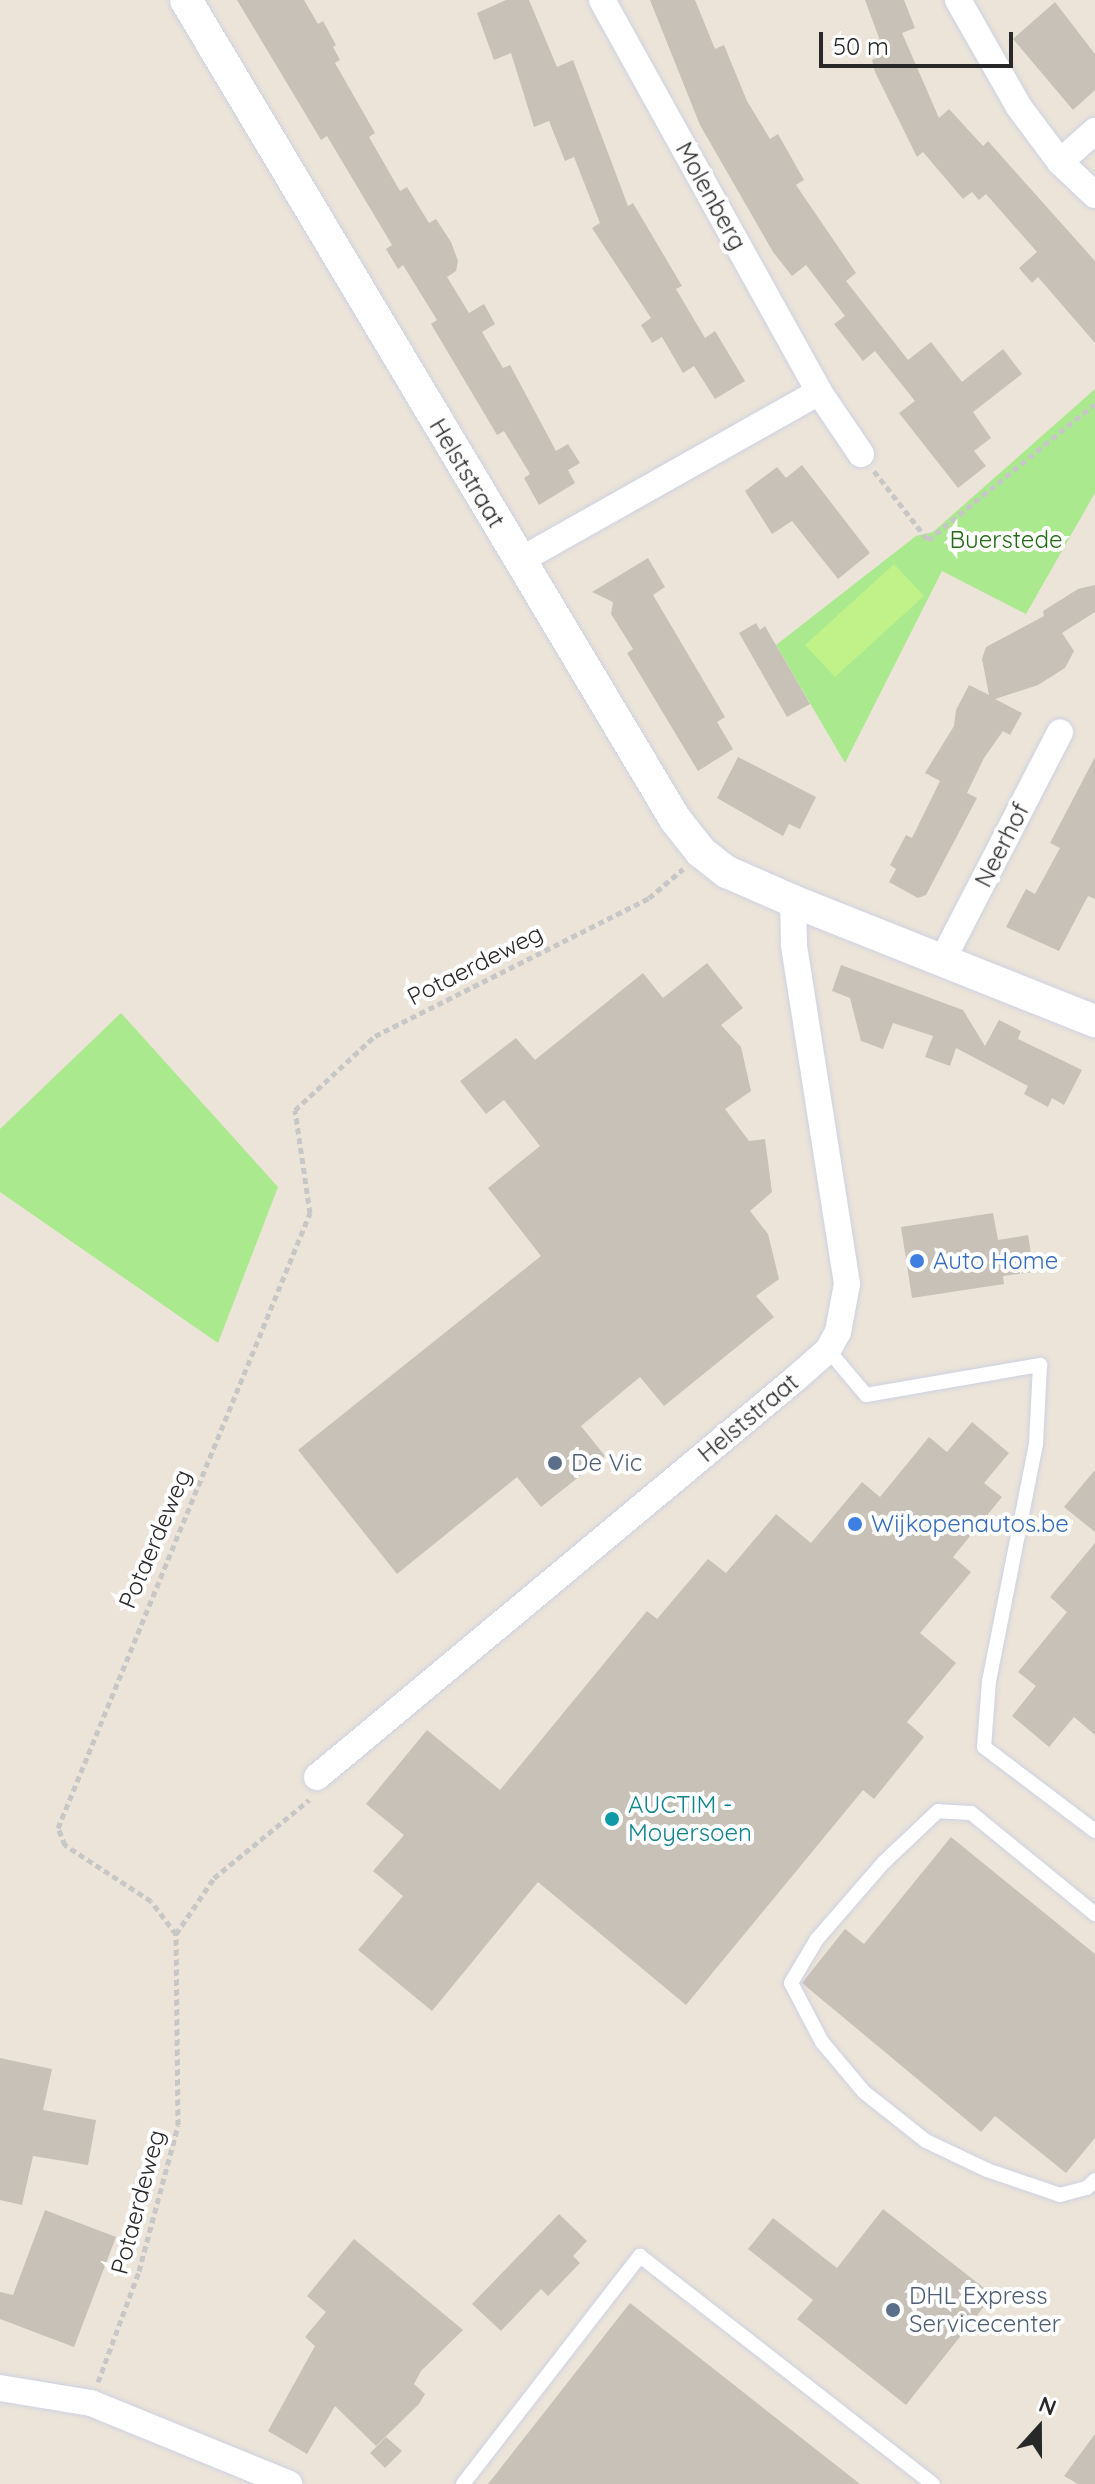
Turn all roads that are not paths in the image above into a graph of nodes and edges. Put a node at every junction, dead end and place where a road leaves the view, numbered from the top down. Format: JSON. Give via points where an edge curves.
{"nodes":[{"id":1,"x":186,"y":0,"type":"edge"},
{"id":2,"x":602,"y":0,"type":"edge"},
{"id":3,"x":958,"y":0,"type":"edge"},
{"id":4,"x":1095,"y":131,"type":"edge"},
{"id":5,"x":1060,"y":162,"type":"junction"},
{"id":6,"x":1095,"y":195,"type":"edge"},
{"id":7,"x":819,"y":392,"type":"junction"},
{"id":8,"x":861,"y":454,"type":"road end"},
{"id":9,"x":519,"y":561,"type":"junction"},
{"id":10,"x":1060,"y":732,"type":"dead end"},
{"id":11,"x":793,"y":901,"type":"junction"},
{"id":12,"x":943,"y":959,"type":"junction"},
{"id":13,"x":1095,"y":1021,"type":"edge"},
{"id":14,"x":828,"y":1350,"type":"junction"},
{"id":15,"x":317,"y":1777,"type":"road end"},
{"id":16,"x":1095,"y":1831,"type":"edge"},
{"id":17,"x":1095,"y":1914,"type":"edge"},
{"id":18,"x":1095,"y":2180,"type":"edge"},
{"id":19,"x":0,"y":2388,"type":"edge"},
{"id":20,"x":289,"y":2484,"type":"edge"},
{"id":21,"x":463,"y":2484,"type":"edge"},
{"id":22,"x":933,"y":2484,"type":"edge"}],
"edges":[{"from":1,"to":9,"type":"street","name":"Helststraat"},
{"from":2,"to":7,"type":"street","name":"Molenberg"},
{"from":3,"to":5,"type":"street","via":[[1019,107]]},
{"from":4,"to":5,"type":"street"},
{"from":5,"to":6,"type":"street"},
{"from":7,"to":8,"type":"street","name":"Molenberg"},
{"from":7,"to":9,"type":"street"},
{"from":9,"to":11,"type":"street","name":"Helststraat","via":[[675,819],[701,852],[727,872]]},
{"from":10,"to":12,"type":"street","name":"Neerhof"},
{"from":11,"to":12,"type":"street","name":"Helststraat"},
{"from":11,"to":14,"type":"street","via":[[794,944],[847,1284],[838,1332]]},
{"from":12,"to":13,"type":"street","name":"Helststraat"},
{"from":14,"to":15,"type":"street","name":"Helststraat"},
{"from":14,"to":16,"type":"lane","via":[[866,1395],[926,1389],[1040,1365],[1036,1444],[989,1681],[984,1747]]},
{"from":17,"to":18,"type":"lane","via":[[971,1813],[938,1811],[884,1862],[817,1939],[791,1983],[822,2042],[864,2092],[926,2141],[987,2170],[1060,2195],[1087,2188]]},
{"from":19,"to":20,"type":"street","via":[[91,2403]]},
{"from":21,"to":22,"type":"lane","via":[[640,2256]]}]}
